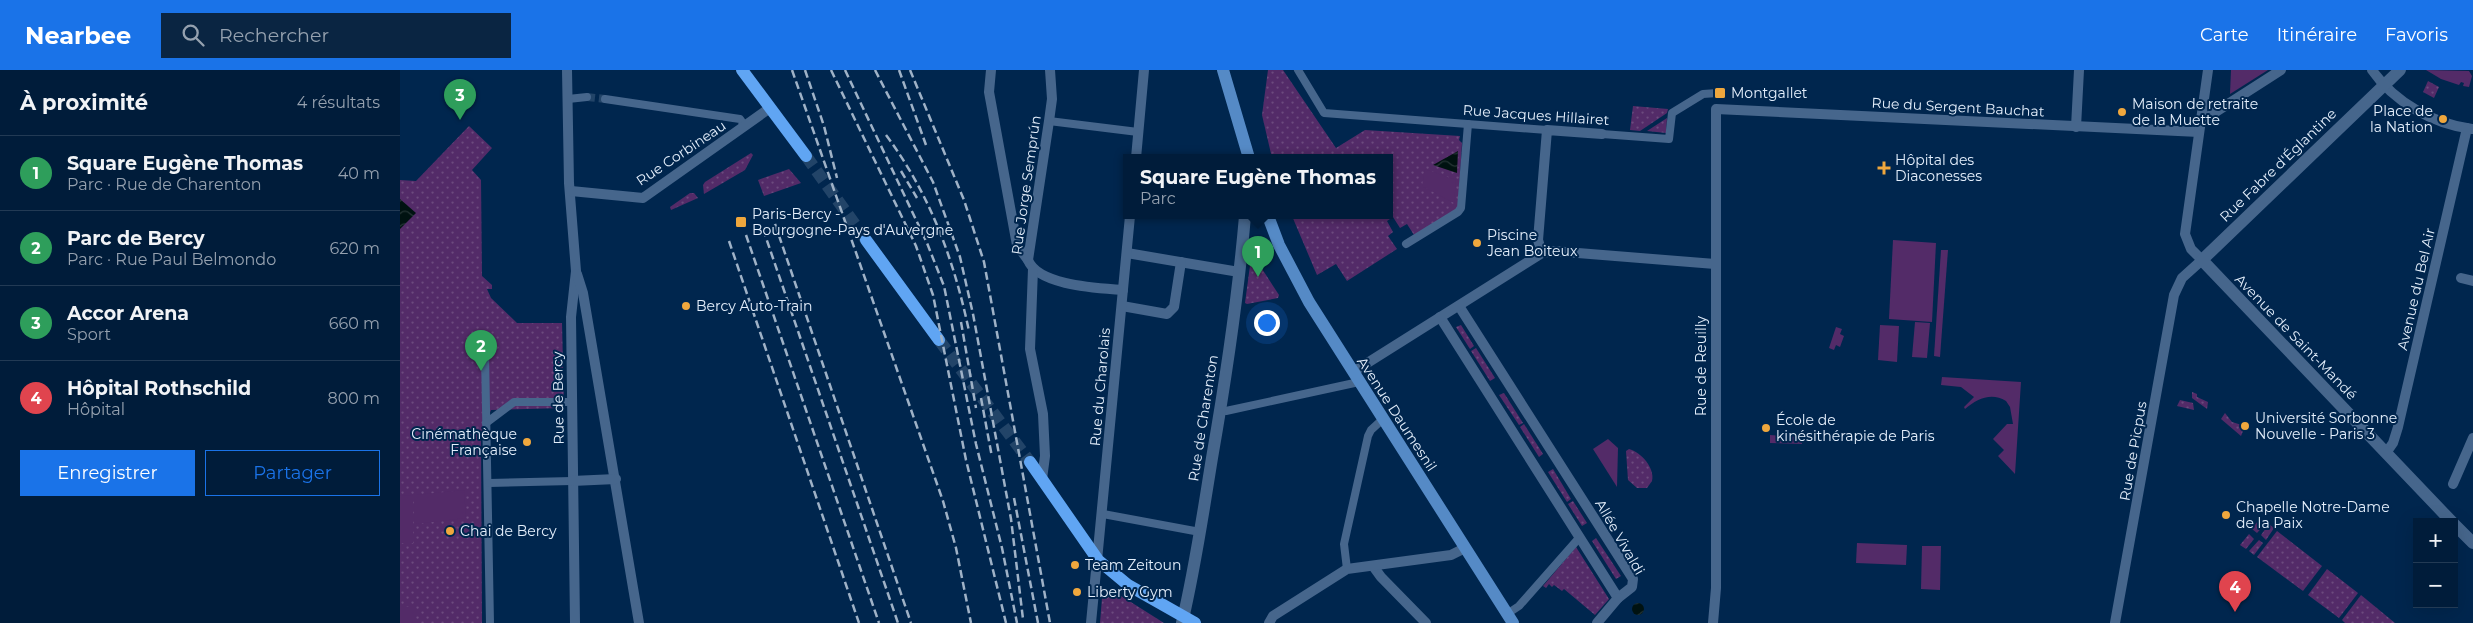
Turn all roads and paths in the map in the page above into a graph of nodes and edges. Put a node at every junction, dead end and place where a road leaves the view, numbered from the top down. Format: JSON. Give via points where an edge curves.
{"nodes":[{"id":1,"x":567,"y":70,"type":"edge"},
{"id":2,"x":742,"y":70,"type":"edge"},
{"id":3,"x":991,"y":70,"type":"edge"},
{"id":4,"x":1050,"y":70,"type":"edge"},
{"id":5,"x":1144,"y":70,"type":"edge"},
{"id":6,"x":1223,"y":70,"type":"edge"},
{"id":7,"x":1298,"y":70,"type":"edge"},
{"id":8,"x":2079,"y":70,"type":"edge"},
{"id":9,"x":2208,"y":70,"type":"edge"},
{"id":10,"x":2281,"y":70,"type":"edge"},
{"id":11,"x":2372,"y":70,"type":"edge"},
{"id":12,"x":2400,"y":70,"type":"edge"},
{"id":13,"x":2384,"y":85,"type":"junction"},
{"id":14,"x":1717,"y":93,"type":"dead end"},
{"id":15,"x":587,"y":97,"type":"tunnel mouth"},
{"id":16,"x":605,"y":98,"type":"tunnel mouth"},
{"id":17,"x":568,"y":99,"type":"junction"},
{"id":18,"x":770,"y":108,"type":"junction"},
{"id":19,"x":1716,"y":109,"type":"joint"},
{"id":20,"x":1049,"y":121,"type":"junction"},
{"id":21,"x":1468,"y":124,"type":"junction"},
{"id":22,"x":745,"y":126,"type":"junction"},
{"id":23,"x":2076,"y":127,"type":"junction"},
{"id":24,"x":2200,"y":127,"type":"junction"},
{"id":25,"x":2470,"y":128,"type":"edge"},
{"id":26,"x":1547,"y":130,"type":"junction"},
{"id":27,"x":1138,"y":132,"type":"junction"},
{"id":28,"x":1602,"y":134,"type":"joint"},
{"id":29,"x":1136,"y":154,"type":"edge"},
{"id":30,"x":1248,"y":154,"type":"edge"},
{"id":31,"x":806,"y":156,"type":"tunnel mouth"},
{"id":32,"x":571,"y":191,"type":"junction"},
{"id":33,"x":1130,"y":219,"type":"edge"},
{"id":34,"x":1245,"y":219,"type":"edge"},
{"id":35,"x":1269,"y":219,"type":"edge"},
{"id":36,"x":866,"y":240,"type":"tunnel mouth"},
{"id":37,"x":1406,"y":244,"type":"dead end"},
{"id":38,"x":1127,"y":253,"type":"junction"},
{"id":39,"x":1542,"y":253,"type":"junction"},
{"id":40,"x":2202,"y":260,"type":"junction"},
{"id":41,"x":1181,"y":262,"type":"junction"},
{"id":42,"x":1030,"y":264,"type":"junction"},
{"id":43,"x":1715,"y":264,"type":"junction"},
{"id":44,"x":576,"y":271,"type":"junction"},
{"id":45,"x":1239,"y":272,"type":"junction"},
{"id":46,"x":2460,"y":278,"type":"dead end"},
{"id":47,"x":2473,"y":281,"type":"edge"},
{"id":48,"x":2178,"y":283,"type":"joint"},
{"id":49,"x":1124,"y":290,"type":"junction"},
{"id":50,"x":1122,"y":306,"type":"junction"},
{"id":51,"x":1459,"y":306,"type":"junction"},
{"id":52,"x":1440,"y":318,"type":"junction"},
{"id":53,"x":939,"y":340,"type":"tunnel mouth"},
{"id":54,"x":485,"y":354,"type":"dead end"},
{"id":55,"x":1356,"y":377,"type":"junction"},
{"id":56,"x":572,"y":402,"type":"junction"},
{"id":57,"x":1220,"y":410,"type":"junction"},
{"id":58,"x":1383,"y":419,"type":"junction"},
{"id":59,"x":486,"y":423,"type":"junction"},
{"id":60,"x":2473,"y":438,"type":"edge"},
{"id":61,"x":2386,"y":453,"type":"junction"},
{"id":62,"x":1030,"y":462,"type":"tunnel mouth"},
{"id":63,"x":616,"y":479,"type":"junction"},
{"id":64,"x":1042,"y":479,"type":"junction"},
{"id":65,"x":572,"y":481,"type":"junction"},
{"id":66,"x":489,"y":483,"type":"junction"},
{"id":67,"x":2454,"y":484,"type":"dead end"},
{"id":68,"x":1103,"y":514,"type":"junction"},
{"id":69,"x":2448,"y":518,"type":"edge"},
{"id":70,"x":2458,"y":528,"type":"edge"},
{"id":71,"x":1200,"y":532,"type":"junction"},
{"id":72,"x":1579,"y":538,"type":"junction"},
{"id":73,"x":2473,"y":543,"type":"edge"},
{"id":74,"x":1465,"y":548,"type":"junction"},
{"id":75,"x":1098,"y":560,"type":"junction"},
{"id":76,"x":1374,"y":566,"type":"junction"},
{"id":77,"x":1347,"y":569,"type":"junction"},
{"id":78,"x":1618,"y":598,"type":"junction"},
{"id":79,"x":1183,"y":619,"type":"edge"},
{"id":80,"x":1510,"y":619,"type":"edge"},
{"id":81,"x":490,"y":623,"type":"edge"},
{"id":82,"x":575,"y":623,"type":"edge"},
{"id":83,"x":639,"y":623,"type":"edge"},
{"id":84,"x":1090,"y":623,"type":"edge"},
{"id":85,"x":1195,"y":623,"type":"edge"},
{"id":86,"x":1269,"y":623,"type":"edge"},
{"id":87,"x":1426,"y":623,"type":"edge"},
{"id":88,"x":1597,"y":623,"type":"edge"},
{"id":89,"x":1713,"y":623,"type":"edge"},
{"id":90,"x":2115,"y":623,"type":"edge"}],
"edges":[{"from":1,"to":17,"type":"street","name":"Rue de Bercy"},
{"from":2,"to":18,"type":"main road"},
{"from":3,"to":42,"type":"street","via":[[989,92],[1017,245]]},
{"from":4,"to":20,"type":"street","name":"Rue Jorge Semprún","via":[[1052,100]]},
{"from":5,"to":27,"type":"street"},
{"from":6,"to":30,"type":"main road"},
{"from":7,"to":21,"type":"street","name":"Rue Jacques Hillairet","via":[[1324,113]]},
{"from":8,"to":23,"type":"street"},
{"from":9,"to":24,"type":"street"},
{"from":10,"to":24,"type":"street"},
{"from":11,"to":13,"type":"street"},
{"from":12,"to":13,"type":"street","name":"Rue Fabre d'Églantine"},
{"from":13,"to":25,"type":"street","via":[[2424,114]]},
{"from":13,"to":40,"type":"street","name":"Rue Fabre d'Églantine"},
{"from":14,"to":28,"type":"street","name":"Rue Jacques Hillairet","via":[[1703,94],[1672,113],[1669,139]]},
{"from":15,"to":17,"type":"street"},
{"from":16,"to":22,"type":"street","via":[[740,119]]},
{"from":17,"to":32,"type":"street","name":"Rue de Bercy"},
{"from":18,"to":22,"type":"street","name":"Rue Corbineau"},
{"from":18,"to":31,"type":"main road"},
{"from":19,"to":23,"type":"street","name":"Rue du Sergent Bauchat"},
{"from":19,"to":43,"type":"street","name":"Rue de Reuilly"},
{"from":20,"to":27,"type":"street"},
{"from":20,"to":42,"type":"street","name":"Rue Jorge Semprún"},
{"from":21,"to":26,"type":"street","name":"Rue Jacques Hillairet"},
{"from":21,"to":37,"type":"street","via":[[1461,208]]},
{"from":22,"to":32,"type":"street","name":"Rue Corbineau","via":[[643,198]]},
{"from":23,"to":24,"type":"street","name":"Rue du Sergent Bauchat"},
{"from":24,"to":40,"type":"street","via":[[2185,234]]},
{"from":25,"to":61,"type":"street","name":"Avenue du Bel Air","via":[[2398,427]]},
{"from":26,"to":28,"type":"street","name":"Rue Jacques Hillairet"},
{"from":26,"to":39,"type":"street","via":[[1538,240]]},
{"from":27,"to":29,"type":"street"},
{"from":32,"to":44,"type":"street","name":"Rue de Bercy"},
{"from":33,"to":38,"type":"street","name":"Rue du Charolais"},
{"from":34,"to":45,"type":"street","name":"Rue de Charenton"},
{"from":35,"to":55,"type":"main road","name":"Avenue Daumesnil","via":[[1278,245],[1309,302]]},
{"from":36,"to":53,"type":"main road"},
{"from":38,"to":41,"type":"street"},
{"from":38,"to":49,"type":"street","name":"Rue du Charolais"},
{"from":39,"to":43,"type":"street","via":[[1553,251]]},
{"from":39,"to":51,"type":"street"},
{"from":40,"to":48,"type":"street","name":"Rue Fabre d'Églantine"},
{"from":40,"to":61,"type":"street","name":"Avenue de Saint-Mandé"},
{"from":41,"to":45,"type":"street"},
{"from":41,"to":50,"type":"street","via":[[1174,307],[1170,312]]},
{"from":42,"to":49,"type":"street","name":"Rue Jorge Semprún","via":[[1068,285]]},
{"from":42,"to":64,"type":"street","via":[[1030,349],[1043,414],[1045,456]]},
{"from":43,"to":89,"type":"street","name":"Rue de Reuilly","via":[[1716,588]]},
{"from":44,"to":56,"type":"street","name":"Rue de Bercy","via":[[571,317]]},
{"from":44,"to":63,"type":"street","name":"Rue de Bercy","via":[[583,292]]},
{"from":45,"to":57,"type":"street","name":"Rue de Charenton"},
{"from":46,"to":47,"type":"street"},
{"from":48,"to":90,"type":"street","name":"Rue de Picpus"},
{"from":49,"to":50,"type":"street","name":"Rue du Charolais"},
{"from":50,"to":68,"type":"street","name":"Rue du Charolais"},
{"from":51,"to":52,"type":"street"},
{"from":51,"to":78,"type":"street","name":"Allée Vivaldi","via":[[1633,579],[1632,587]]},
{"from":52,"to":55,"type":"street"},
{"from":52,"to":72,"type":"street"},
{"from":54,"to":59,"type":"street"},
{"from":55,"to":57,"type":"street"},
{"from":55,"to":58,"type":"main road","name":"Avenue Daumesnil"},
{"from":56,"to":59,"type":"street","via":[[514,402]]},
{"from":56,"to":65,"type":"street","name":"Rue de Bercy"},
{"from":57,"to":71,"type":"street","name":"Rue de Charenton"},
{"from":58,"to":74,"type":"main road","name":"Avenue Daumesnil"},
{"from":58,"to":77,"type":"street","via":[[1368,436],[1344,544]]},
{"from":59,"to":66,"type":"street"},
{"from":60,"to":67,"type":"street"},
{"from":61,"to":69,"type":"street","name":"Avenue de Saint-Mandé"},
{"from":62,"to":64,"type":"main road"},
{"from":63,"to":65,"type":"street"},
{"from":63,"to":83,"type":"street","name":"Rue de Bercy"},
{"from":64,"to":75,"type":"main road"},
{"from":65,"to":66,"type":"street"},
{"from":65,"to":82,"type":"street","name":"Rue de Bercy"},
{"from":66,"to":81,"type":"street"},
{"from":68,"to":71,"type":"street"},
{"from":68,"to":75,"type":"street","name":"Rue du Charolais"},
{"from":70,"to":73,"type":"street","name":"Avenue de Saint-Mandé"},
{"from":71,"to":79,"type":"street","name":"Rue de Charenton"},
{"from":72,"to":78,"type":"street"},
{"from":72,"to":80,"type":"street"},
{"from":74,"to":76,"type":"street","via":[[1451,555]]},
{"from":74,"to":80,"type":"main road","name":"Avenue Daumesnil"},
{"from":75,"to":79,"type":"main road","via":[[1128,585]]},
{"from":75,"to":84,"type":"street","name":"Rue du Charolais"},
{"from":76,"to":77,"type":"street"},
{"from":76,"to":87,"type":"street"},
{"from":77,"to":86,"type":"street","via":[[1273,616]]},
{"from":78,"to":88,"type":"street","name":"Allée Vivaldi"},
{"from":79,"to":85,"type":"main road"}]}
